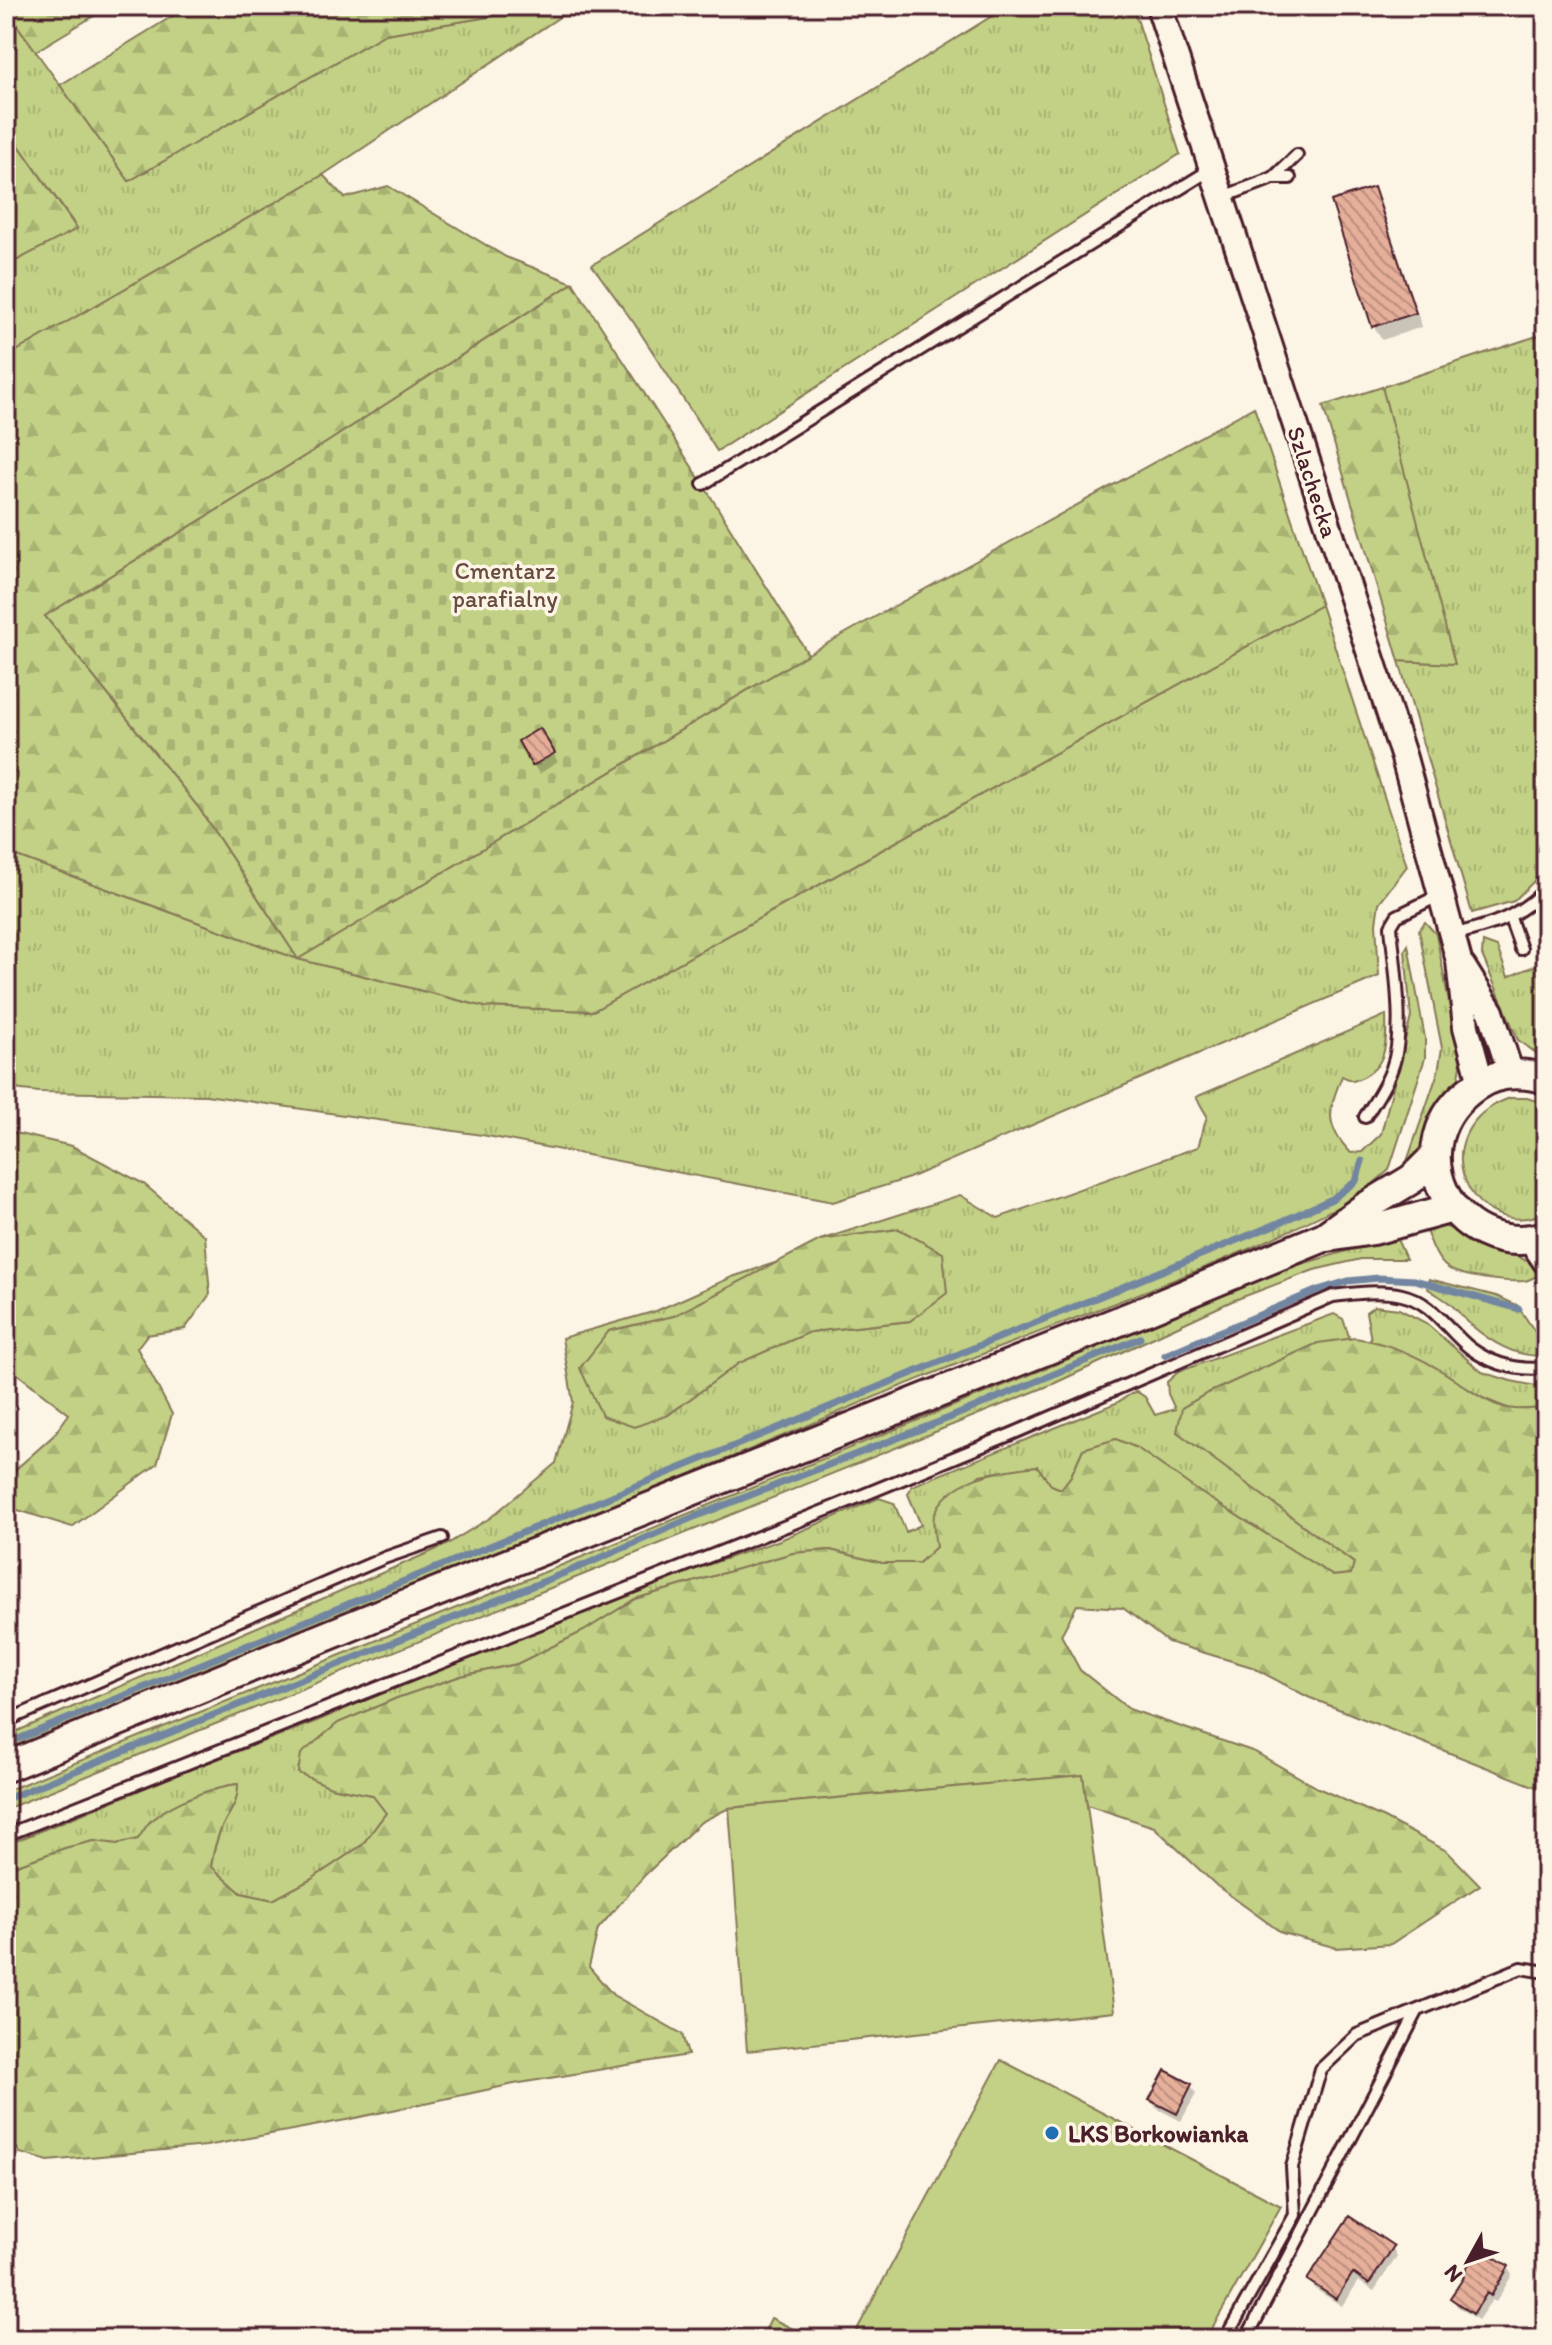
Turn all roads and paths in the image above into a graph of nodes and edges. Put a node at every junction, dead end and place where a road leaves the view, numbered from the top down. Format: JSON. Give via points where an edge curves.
{"nodes":[{"id":1,"x":1159,"y":6,"type":"edge"},
{"id":2,"x":1297,"y":155,"type":"dead end"},
{"id":3,"x":1212,"y":169,"type":"junction"},
{"id":4,"x":1273,"y":178,"type":"junction"},
{"id":5,"x":1290,"y":178,"type":"dead end"},
{"id":6,"x":1221,"y":198,"type":"junction"},
{"id":7,"x":703,"y":484,"type":"dead end"},
{"id":8,"x":1545,"y":890,"type":"edge"},
{"id":9,"x":1441,"y":894,"type":"junction"},
{"id":10,"x":1510,"y":918,"type":"junction"},
{"id":11,"x":1452,"y":935,"type":"junction"},
{"id":12,"x":1521,"y":949,"type":"dead end"},
{"id":13,"x":1459,"y":961,"type":"junction"},
{"id":14,"x":1511,"y":1074,"type":"junction"},
{"id":15,"x":1546,"y":1079,"type":"edge"},
{"id":16,"x":1481,"y":1082,"type":"junction"},
{"id":17,"x":1365,"y":1117,"type":"dead end"},
{"id":18,"x":1435,"y":1156,"type":"junction"},
{"id":19,"x":1452,"y":1208,"type":"junction"},
{"id":20,"x":1324,"y":1237,"type":"junction"},
{"id":21,"x":1541,"y":1246,"type":"edge"},
{"id":22,"x":1546,"y":1368,"type":"edge"},
{"id":23,"x":442,"y":1538,"type":"dead end"},
{"id":24,"x":6,"y":1721,"type":"edge"},
{"id":25,"x":6,"y":1767,"type":"edge"},
{"id":26,"x":6,"y":1835,"type":"edge"},
{"id":27,"x":1546,"y":1972,"type":"edge"},
{"id":28,"x":1418,"y":2010,"type":"junction"},
{"id":29,"x":1225,"y":2339,"type":"edge"},
{"id":30,"x":1246,"y":2339,"type":"edge"}],
"edges":[{"from":1,"to":3,"type":"street","name":"Szlachecka"},
{"from":2,"to":4,"type":"lane"},
{"from":3,"to":6,"type":"street","name":"Szlachecka"},
{"from":3,"to":7,"type":"lane"},
{"from":4,"to":5,"type":"lane"},
{"from":4,"to":6,"type":"lane"},
{"from":6,"to":9,"type":"street","name":"Szlachecka","via":[[1404,758]]},
{"from":8,"to":10,"type":"lane"},
{"from":9,"to":11,"type":"street","name":"Szlachecka"},
{"from":9,"to":17,"type":"lane","via":[[1397,916],[1391,926],[1397,1050]]},
{"from":10,"to":11,"type":"lane"},
{"from":10,"to":12,"type":"lane"},
{"from":11,"to":13,"type":"street","name":"Szlachecka"},
{"from":13,"to":14,"type":"street","name":"Szlachecka","via":[[1491,1012]]},
{"from":13,"to":16,"type":"street","name":"Szlachecka","via":[[1466,1027]]},
{"from":14,"to":15,"type":"main road"},
{"from":14,"to":16,"type":"main road"},
{"from":16,"to":18,"type":"main road","via":[[1448,1112]]},
{"from":18,"to":19,"type":"main road","via":[[1439,1183]]},
{"from":18,"to":20,"type":"main road","via":[[1412,1179]]},
{"from":19,"to":20,"type":"main road","via":[[1373,1230]]},
{"from":19,"to":21,"type":"main road","via":[[1487,1235]]},
{"from":20,"to":25,"type":"main road"},
{"from":22,"to":26,"type":"lane","via":[[1501,1365],[1470,1347],[1422,1303],[1401,1295],[1333,1296],[853,1499]]},
{"from":23,"to":24,"type":"lane","via":[[384,1558]]},
{"from":27,"to":28,"type":"lane","via":[[1521,1968]]},
{"from":28,"to":29,"type":"lane","via":[[1357,2035],[1321,2069],[1292,2167],[1295,2215]]},
{"from":28,"to":30,"type":"lane"}]}
